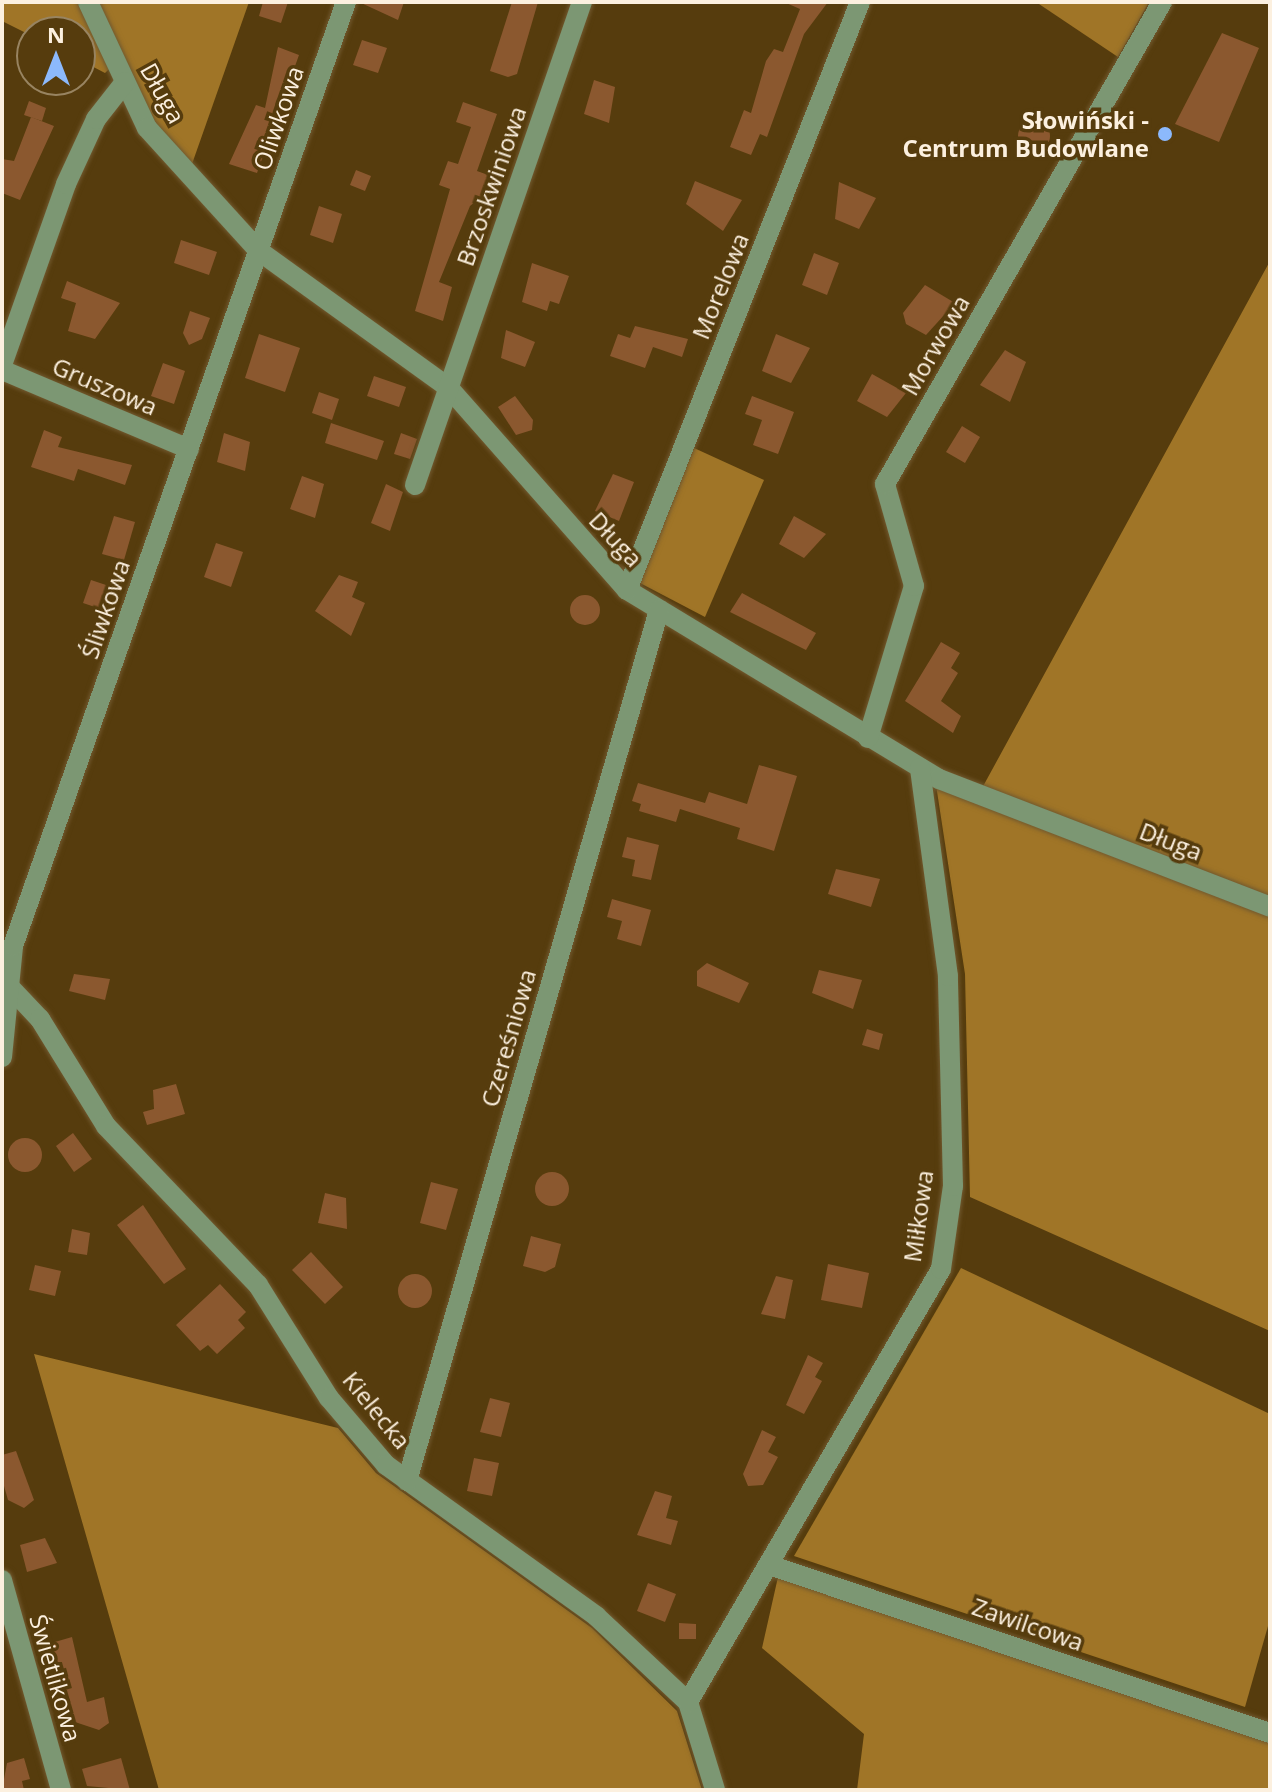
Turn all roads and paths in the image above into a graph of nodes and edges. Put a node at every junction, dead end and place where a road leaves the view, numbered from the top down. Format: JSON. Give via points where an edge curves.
{"nodes":[{"id":1,"x":88,"y":2,"type":"edge"},
{"id":2,"x":346,"y":2,"type":"edge"},
{"id":3,"x":582,"y":2,"type":"edge"},
{"id":4,"x":860,"y":2,"type":"edge"},
{"id":5,"x":1162,"y":2,"type":"edge"},
{"id":6,"x":125,"y":82,"type":"junction"},
{"id":7,"x":259,"y":251,"type":"junction"},
{"id":8,"x":2,"y":367,"type":"edge"},
{"id":9,"x":449,"y":388,"type":"junction"},
{"id":10,"x":189,"y":449,"type":"junction"},
{"id":11,"x":415,"y":485,"type":"dead end"},
{"id":12,"x":627,"y":590,"type":"junction"},
{"id":13,"x":659,"y":610,"type":"junction"},
{"id":14,"x":868,"y":738,"type":"junction"},
{"id":15,"x":920,"y":768,"type":"junction"},
{"id":16,"x":1270,"y":907,"type":"edge"},
{"id":17,"x":6,"y":983,"type":"edge"},
{"id":18,"x":2,"y":1057,"type":"edge"},
{"id":19,"x":407,"y":1481,"type":"junction"},
{"id":20,"x":769,"y":1565,"type":"junction"},
{"id":21,"x":2,"y":1580,"type":"edge"},
{"id":22,"x":688,"y":1702,"type":"junction"},
{"id":23,"x":1270,"y":1733,"type":"edge"},
{"id":24,"x":61,"y":1790,"type":"edge"},
{"id":25,"x":715,"y":1790,"type":"edge"}],
"edges":[{"from":1,"to":6,"type":"street","name":"Długa"},
{"from":2,"to":7,"type":"street","name":"Oliwkowa"},
{"from":3,"to":9,"type":"street","name":"Brzoskwiniowa"},
{"from":4,"to":12,"type":"street","name":"Morelowa"},
{"from":5,"to":14,"type":"street","name":"Morwowa","via":[[885,484],[914,586]]},
{"from":6,"to":7,"type":"street","name":"Długa","via":[[147,128]]},
{"from":6,"to":8,"type":"street","via":[[96,119],[66,184]]},
{"from":7,"to":9,"type":"street","name":"Długa"},
{"from":7,"to":10,"type":"street","name":"Śliwkowa"},
{"from":8,"to":10,"type":"street","name":"Gruszowa"},
{"from":9,"to":11,"type":"street","name":"Brzoskwiniowa"},
{"from":9,"to":12,"type":"street","name":"Długa"},
{"from":10,"to":17,"type":"street","name":"Śliwkowa","via":[[13,946]]},
{"from":12,"to":13,"type":"street","name":"Długa"},
{"from":13,"to":14,"type":"street","name":"Długa"},
{"from":13,"to":19,"type":"street","name":"Czereśniowa"},
{"from":14,"to":15,"type":"street","name":"Długa"},
{"from":15,"to":16,"type":"street","name":"Długa"},
{"from":15,"to":20,"type":"street","name":"Miłkowa","via":[[948,976],[953,1186],[941,1269]]},
{"from":17,"to":18,"type":"street","name":"Śliwkowa"},
{"from":17,"to":19,"type":"street","name":"Kielecka","via":[[40,1019],[106,1126],[258,1285],[329,1398]]},
{"from":19,"to":22,"type":"street","name":"Kielecka","via":[[596,1616]]},
{"from":20,"to":22,"type":"street","name":"Miłkowa"},
{"from":20,"to":23,"type":"street","name":"Zawilcowa"},
{"from":21,"to":24,"type":"street","name":"Świetlikowa"},
{"from":22,"to":25,"type":"street","name":"Kielecka"}]}
